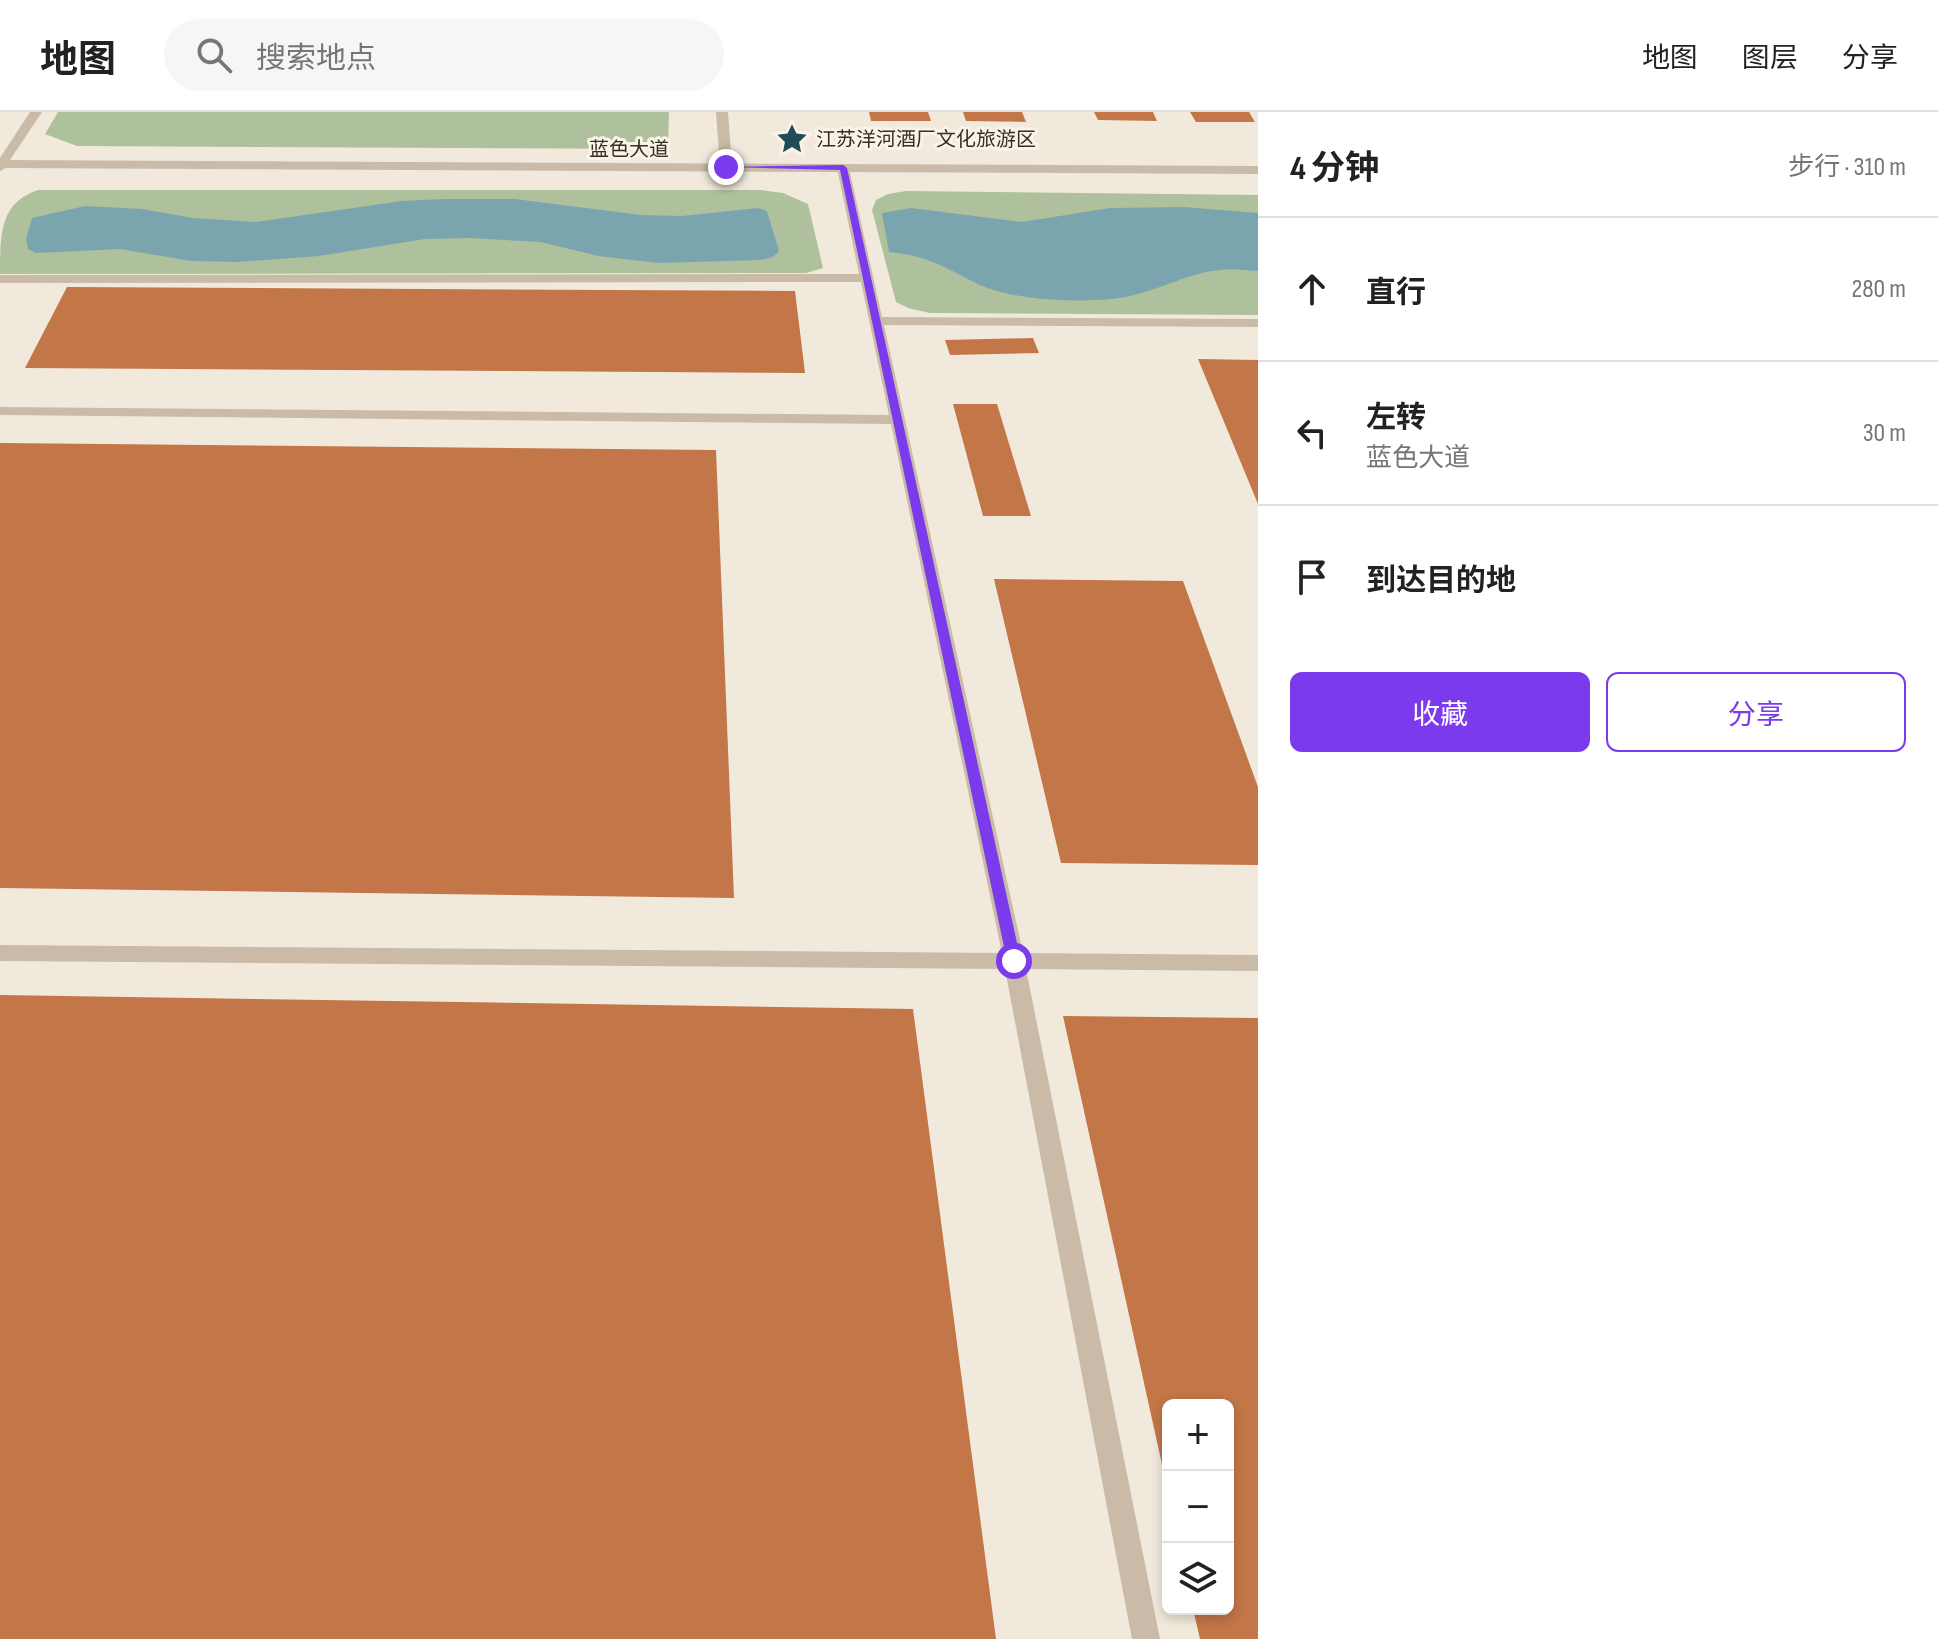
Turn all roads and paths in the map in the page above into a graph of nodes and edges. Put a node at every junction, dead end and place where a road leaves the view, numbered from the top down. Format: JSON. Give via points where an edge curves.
{"nodes":[{"id":1,"x":36,"y":112,"type":"edge"},
{"id":2,"x":722,"y":112,"type":"edge"},
{"id":3,"x":1,"y":165,"type":"edge"},
{"id":4,"x":726,"y":167,"type":"junction"},
{"id":5,"x":843,"y":168,"type":"junction"},
{"id":6,"x":1258,"y":170,"type":"edge"},
{"id":7,"x":867,"y":278,"type":"junction"},
{"id":8,"x":0,"y":279,"type":"edge"},
{"id":9,"x":876,"y":321,"type":"junction"},
{"id":10,"x":1258,"y":323,"type":"edge"},
{"id":11,"x":0,"y":411,"type":"edge"},
{"id":12,"x":898,"y":420,"type":"junction"},
{"id":13,"x":0,"y":953,"type":"edge"},
{"id":14,"x":1014,"y":961,"type":"junction"},
{"id":15,"x":1258,"y":963,"type":"edge"},
{"id":16,"x":1146,"y":1639,"type":"edge"}],
"edges":[{"from":1,"to":3,"type":"street"},
{"from":2,"to":4,"type":"street"},
{"from":3,"to":4,"type":"street","name":"蓝色大道"},
{"from":4,"to":5,"type":"street","name":"蓝色大道"},
{"from":5,"to":6,"type":"street","name":"蓝色大道"},
{"from":5,"to":7,"type":"street"},
{"from":7,"to":8,"type":"street"},
{"from":7,"to":9,"type":"street"},
{"from":9,"to":10,"type":"street"},
{"from":9,"to":12,"type":"street"},
{"from":11,"to":12,"type":"street"},
{"from":12,"to":14,"type":"street"},
{"from":13,"to":14,"type":"street"},
{"from":14,"to":15,"type":"street"},
{"from":14,"to":16,"type":"street"}]}
